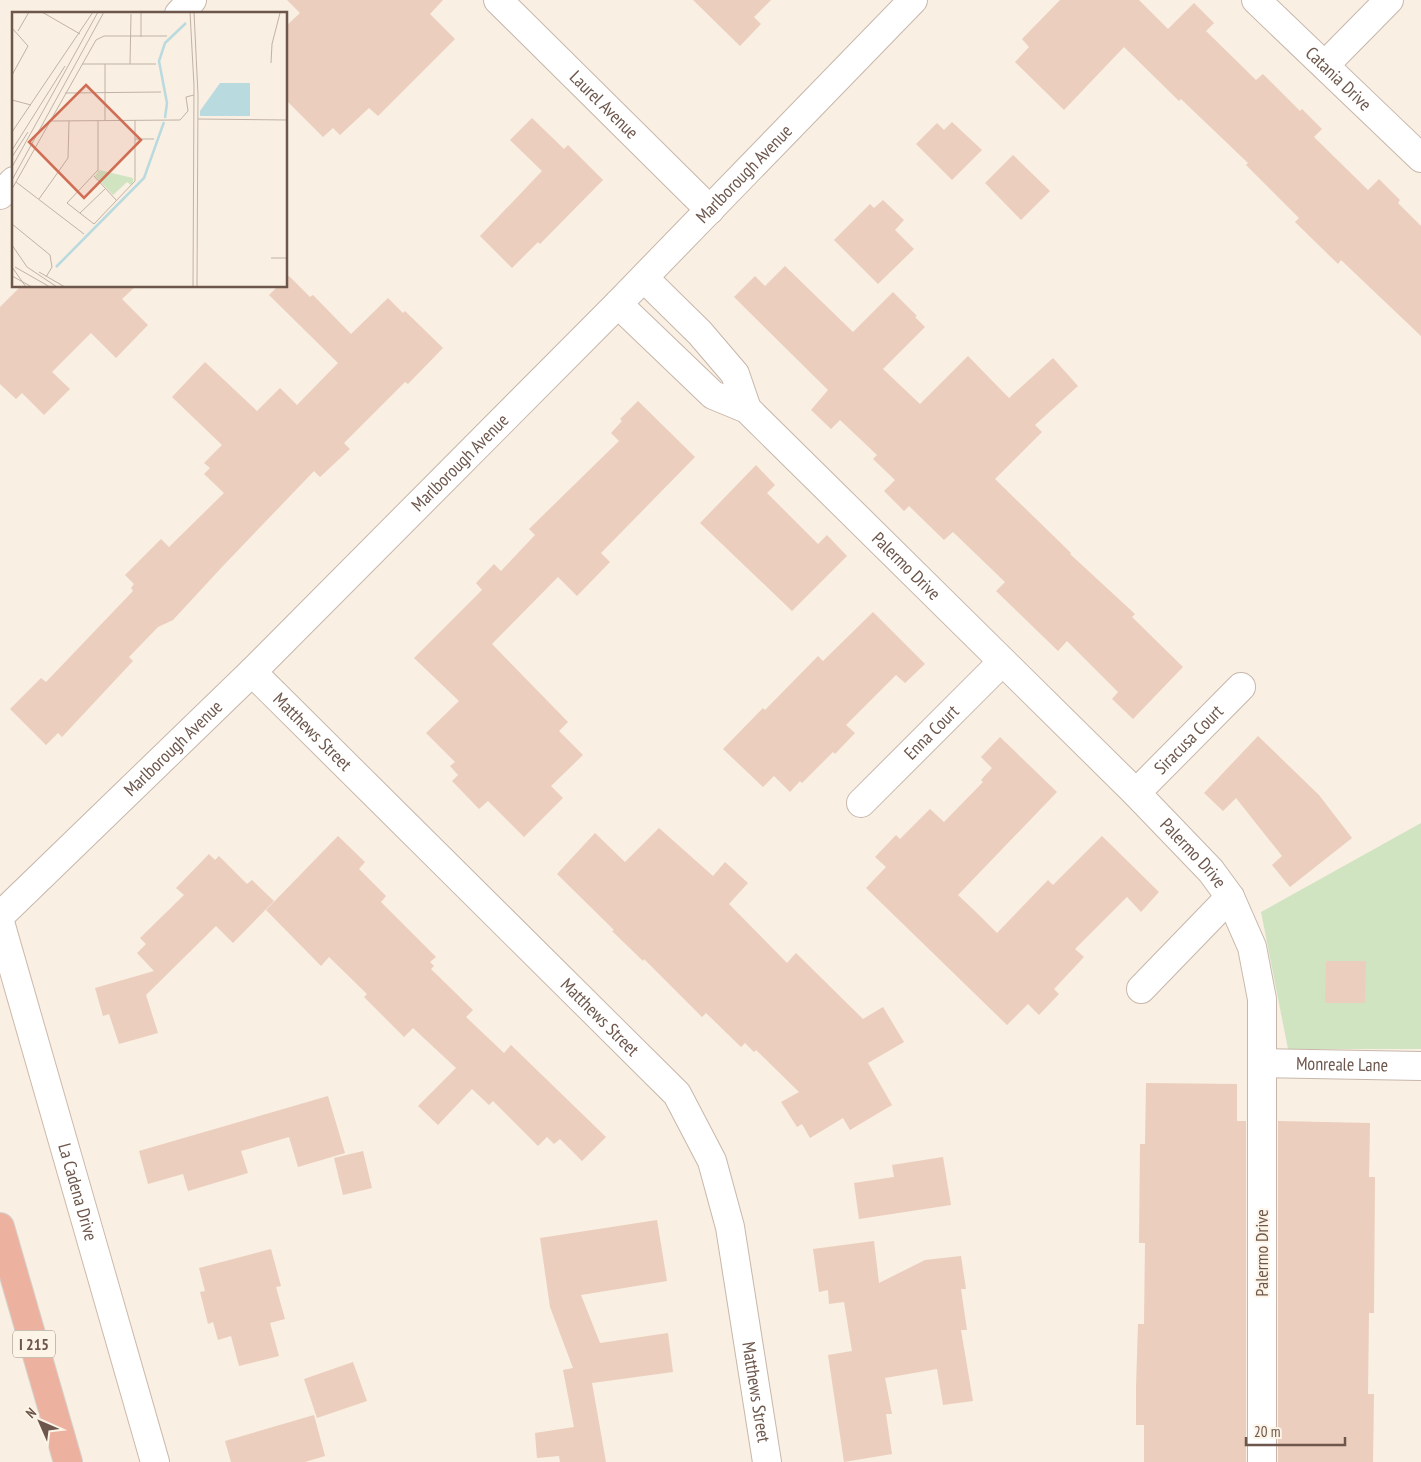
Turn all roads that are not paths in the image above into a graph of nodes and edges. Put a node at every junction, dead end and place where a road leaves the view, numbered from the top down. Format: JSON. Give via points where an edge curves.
{"nodes":[{"id":1,"x":192,"y":0,"type":"edge"},
{"id":2,"x":498,"y":0,"type":"edge"},
{"id":3,"x":913,"y":0,"type":"edge"},
{"id":4,"x":1256,"y":0,"type":"edge"},
{"id":5,"x":1389,"y":0,"type":"edge"},
{"id":6,"x":180,"y":12,"type":"edge"},
{"id":7,"x":1325,"y":65,"type":"junction"},
{"id":8,"x":1421,"y":158,"type":"edge"},
{"id":9,"x":12,"y":183,"type":"edge"},
{"id":10,"x":0,"y":194,"type":"edge"},
{"id":11,"x":710,"y":210,"type":"junction"},
{"id":12,"x":644,"y":278,"type":"junction"},
{"id":13,"x":618,"y":304,"type":"junction"},
{"id":14,"x":747,"y":409,"type":"junction"},
{"id":15,"x":1002,"y":662,"type":"junction"},
{"id":16,"x":252,"y":672,"type":"junction"},
{"id":17,"x":1241,"y":687,"type":"dead end"},
{"id":18,"x":1136,"y":793,"type":"junction"},
{"id":19,"x":861,"y":803,"type":"dead end"},
{"id":20,"x":1230,"y":897,"type":"junction"},
{"id":21,"x":0,"y":916,"type":"edge"},
{"id":22,"x":0,"y":922,"type":"edge"},
{"id":23,"x":1141,"y":989,"type":"dead end"},
{"id":24,"x":1262,"y":1063,"type":"junction"},
{"id":25,"x":1421,"y":1066,"type":"edge"},
{"id":26,"x":0,"y":1227,"type":"edge"},
{"id":27,"x":68,"y":1462,"type":"edge"},
{"id":28,"x":155,"y":1462,"type":"edge"},
{"id":29,"x":767,"y":1462,"type":"edge"},
{"id":30,"x":1262,"y":1462,"type":"edge"}],
"edges":[{"from":1,"to":6,"type":"street"},
{"from":2,"to":11,"type":"street","name":"Laurel Avenue"},
{"from":3,"to":11,"type":"street","name":"Marlborough Avenue"},
{"from":4,"to":7,"type":"street","name":"Catania Drive"},
{"from":5,"to":7,"type":"street"},
{"from":7,"to":8,"type":"street","name":"Catania Drive"},
{"from":9,"to":10,"type":"street"},
{"from":11,"to":12,"type":"street","name":"Marlborough Avenue"},
{"from":12,"to":13,"type":"street","name":"Marlborough Avenue"},
{"from":12,"to":14,"type":"street","name":"Palermo Drive","via":[[736,374]]},
{"from":13,"to":14,"type":"street","name":"Palermo Drive","via":[[713,395]]},
{"from":13,"to":16,"type":"street","name":"Marlborough Avenue"},
{"from":14,"to":15,"type":"street","name":"Palermo Drive"},
{"from":15,"to":18,"type":"street","name":"Palermo Drive"},
{"from":15,"to":19,"type":"street","name":"Enna Court"},
{"from":16,"to":21,"type":"street","name":"Marlborough Avenue"},
{"from":16,"to":29,"type":"street","name":"Matthews Street","via":[[676,1094],[712,1160],[730,1227]]},
{"from":17,"to":18,"type":"street","name":"Siracusa Court"},
{"from":18,"to":20,"type":"street","name":"Palermo Drive","via":[[1211,870]]},
{"from":20,"to":23,"type":"street"},
{"from":20,"to":24,"type":"street","name":"Palermo Drive","via":[[1254,956],[1262,999]]},
{"from":22,"to":28,"type":"street","name":"La Cadena Drive"},
{"from":24,"to":25,"type":"street","name":"Monreale Lane"},
{"from":24,"to":30,"type":"street","name":"Palermo Drive"},
{"from":26,"to":27,"type":"highway","number":"I 215"}]}
